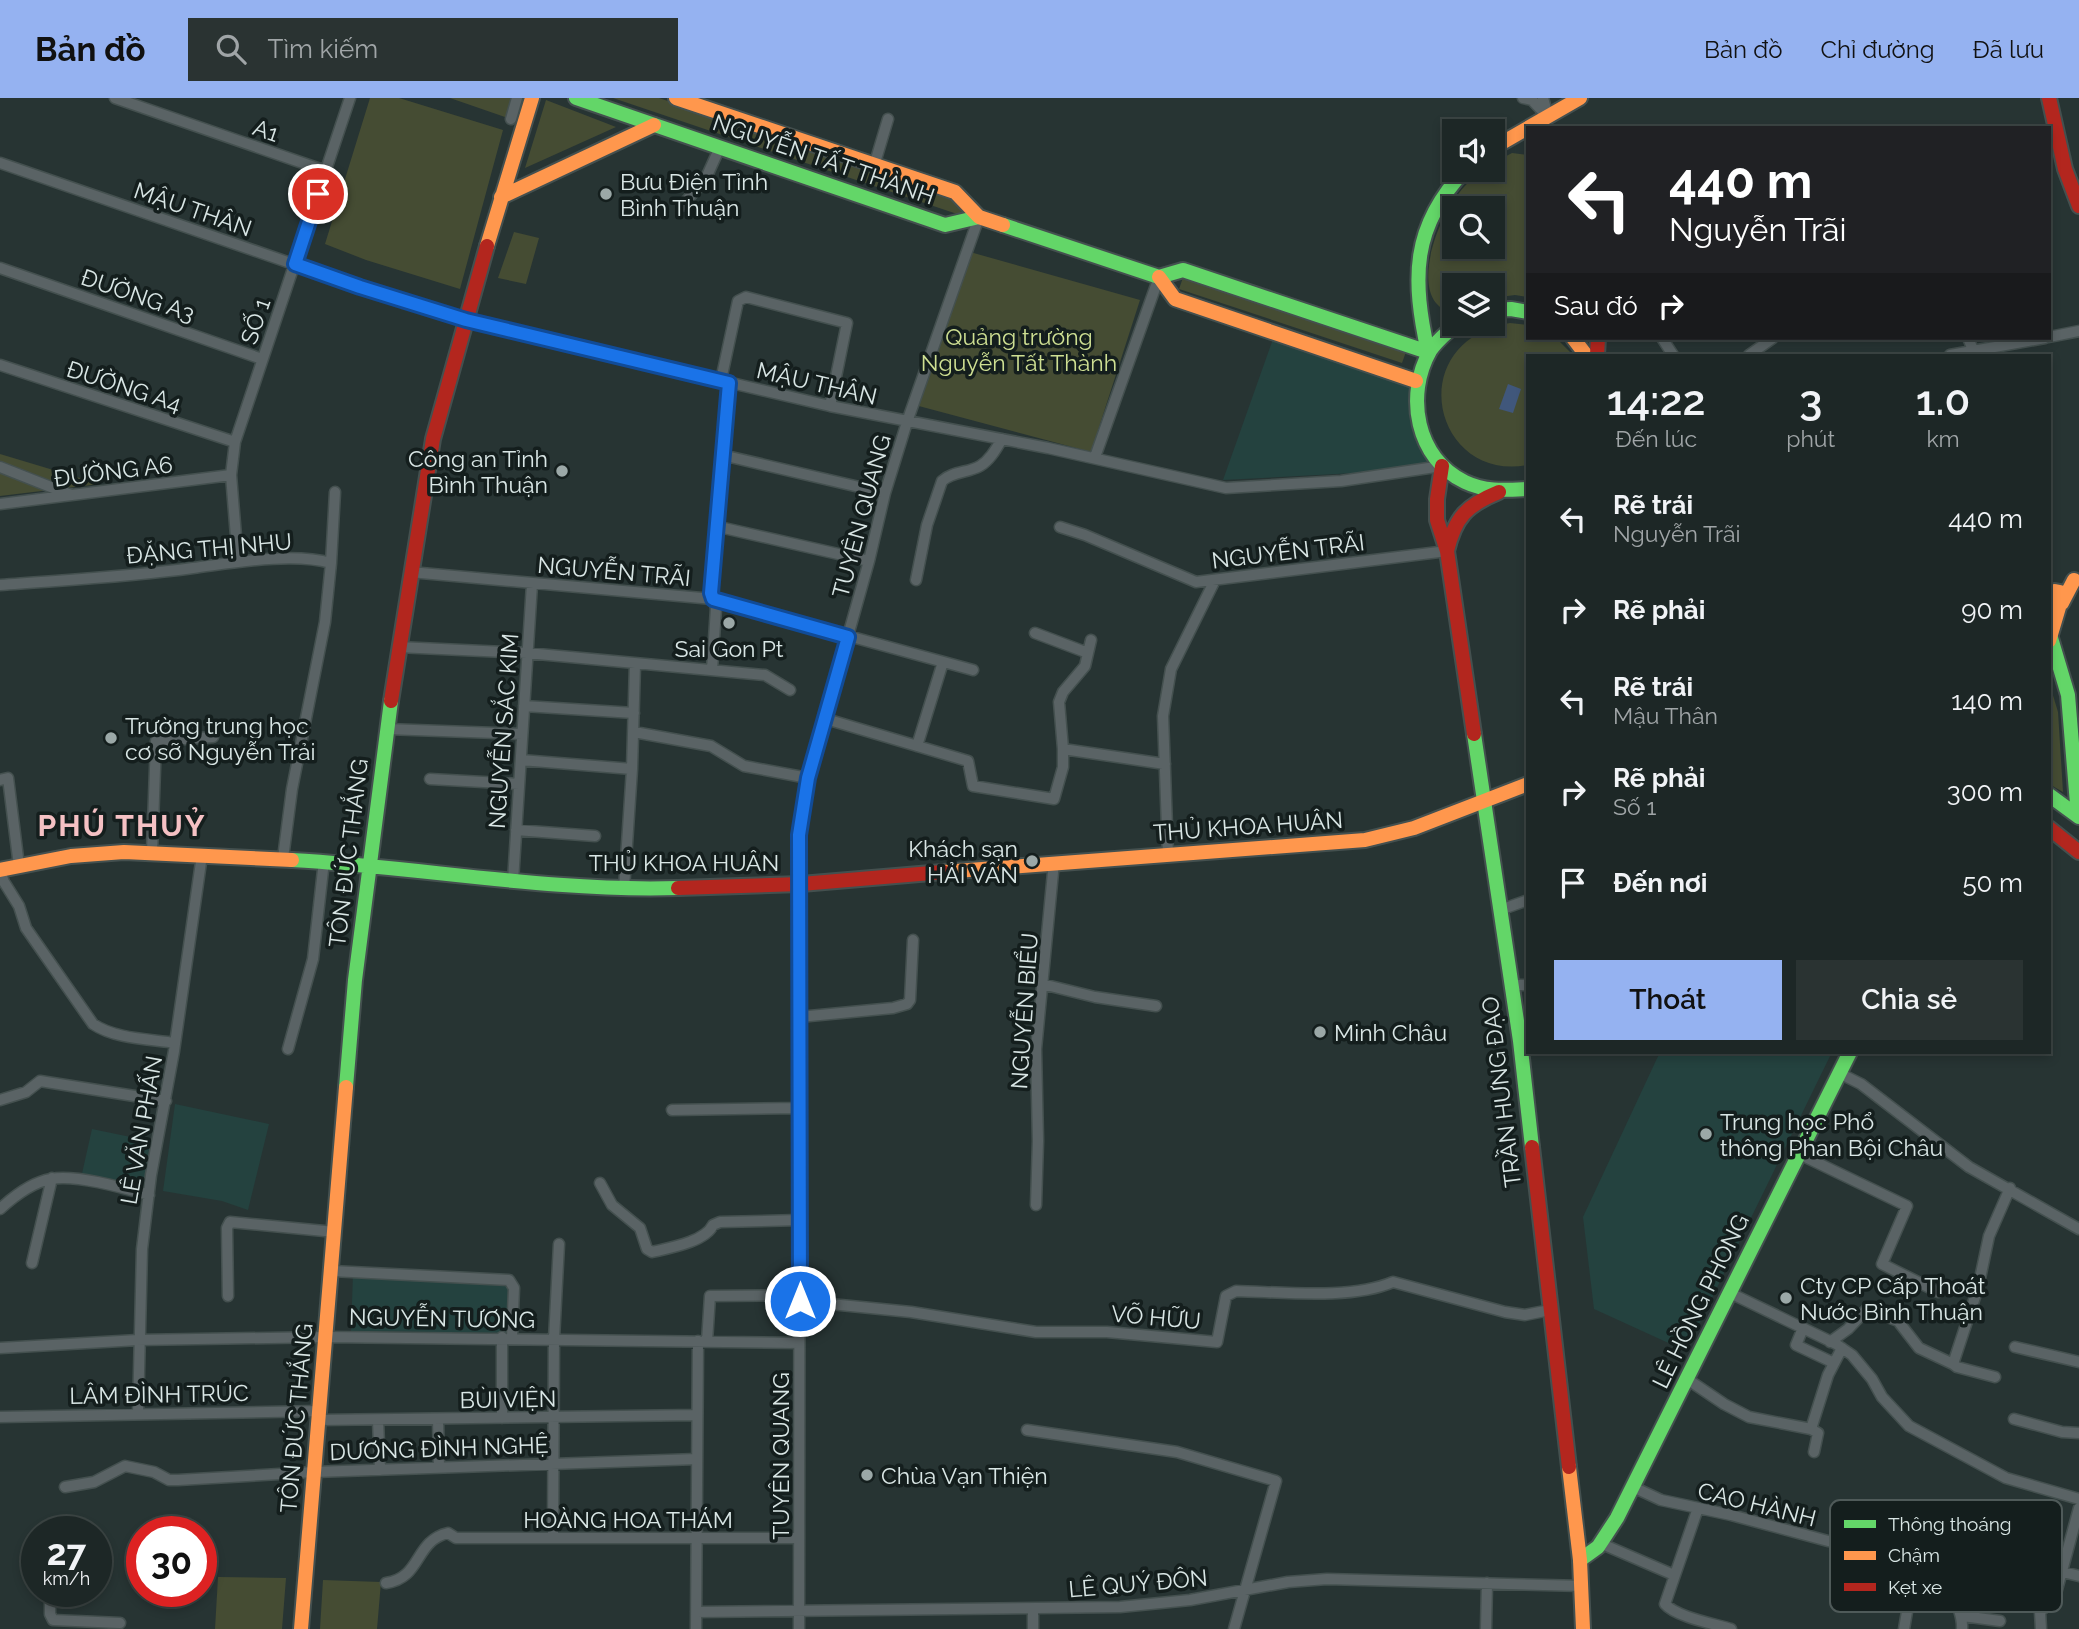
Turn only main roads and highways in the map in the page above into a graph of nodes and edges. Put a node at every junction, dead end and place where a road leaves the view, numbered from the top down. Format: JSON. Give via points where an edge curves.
{"nodes":[{"id":1,"x":533,"y":98,"type":"edge"},
{"id":2,"x":576,"y":98,"type":"edge"},
{"id":3,"x":676,"y":98,"type":"edge"},
{"id":4,"x":1580,"y":98,"type":"edge"},
{"id":5,"x":2049,"y":98,"type":"edge"},
{"id":6,"x":1548,"y":122,"type":"edge"},
{"id":7,"x":654,"y":125,"type":"junction"},
{"id":8,"x":1526,"y":132,"type":"edge"},
{"id":9,"x":1505,"y":142,"type":"edge"},
{"id":10,"x":1453,"y":182,"type":"edge"},
{"id":11,"x":501,"y":197,"type":"junction"},
{"id":12,"x":2079,"y":205,"type":"edge"},
{"id":13,"x":979,"y":217,"type":"junction"},
{"id":14,"x":1159,"y":277,"type":"junction"},
{"id":15,"x":1505,"y":309,"type":"edge"},
{"id":16,"x":1526,"y":312,"type":"edge"},
{"id":17,"x":1442,"y":335,"type":"edge"},
{"id":18,"x":1575,"y":340,"type":"edge"},
{"id":19,"x":1428,"y":352,"type":"junction"},
{"id":20,"x":1585,"y":354,"type":"edge"},
{"id":21,"x":1416,"y":381,"type":"junction"},
{"id":22,"x":1442,"y":466,"type":"junction"},
{"id":23,"x":1526,"y":489,"type":"edge"},
{"id":24,"x":1499,"y":492,"type":"junction"},
{"id":25,"x":1447,"y":551,"type":"junction"},
{"id":26,"x":2077,"y":579,"type":"edge"},
{"id":27,"x":2056,"y":597,"type":"edge"},
{"id":28,"x":2051,"y":633,"type":"edge"},
{"id":29,"x":2051,"y":643,"type":"edge"},
{"id":30,"x":1526,"y":786,"type":"edge"},
{"id":31,"x":2051,"y":797,"type":"edge"},
{"id":32,"x":1483,"y":801,"type":"junction"},
{"id":33,"x":2078,"y":817,"type":"edge"},
{"id":34,"x":2051,"y":830,"type":"edge"},
{"id":35,"x":2079,"y":852,"type":"edge"},
{"id":36,"x":369,"y":864,"type":"junction"},
{"id":37,"x":0,"y":870,"type":"edge"},
{"id":38,"x":1849,"y":1054,"type":"edge"},
{"id":39,"x":1580,"y":1560,"type":"junction"},
{"id":40,"x":301,"y":1629,"type":"edge"},
{"id":41,"x":1583,"y":1629,"type":"edge"}],
"edges":[{"from":1,"to":11,"type":"main road","name":"TÔN ĐỨC THẮNG"},
{"from":2,"to":7,"type":"main road","name":"NGUYỄN TẤT THÀNH"},
{"from":3,"to":13,"type":"main road","name":"NGUYỄN TẤT THÀNH","via":[[955,192]]},
{"from":4,"to":6,"type":"main road"},
{"from":5,"to":12,"type":"main road","via":[[2065,169]]},
{"from":7,"to":11,"type":"main road"},
{"from":7,"to":13,"type":"main road","name":"NGUYỄN TẤT THÀNH","via":[[945,225]]},
{"from":8,"to":9,"type":"main road"},
{"from":10,"to":19,"type":"main road","via":[[1428,221],[1423,239],[1417,293]]},
{"from":11,"to":36,"type":"main road","name":"TÔN ĐỨC THẮNG","via":[[433,439],[398,647]]},
{"from":13,"to":14,"type":"main road","name":"NGUYỄN TẤT THÀNH"},
{"from":14,"to":19,"type":"main road","name":"NGUYỄN TẤT THÀNH","via":[[1183,270]]},
{"from":14,"to":21,"type":"main road","name":"NGUYỄN TẤT THÀNH","via":[[1175,299]]},
{"from":15,"to":16,"type":"main road"},
{"from":17,"to":19,"type":"main road"},
{"from":18,"to":20,"type":"main road"},
{"from":19,"to":21,"type":"main road"},
{"from":21,"to":22,"type":"main road","via":[[1415,412],[1424,441]]},
{"from":22,"to":24,"type":"main road","via":[[1468,484]]},
{"from":22,"to":25,"type":"main road","name":"TRẦN HƯNG ĐẠO","via":[[1436,519]]},
{"from":23,"to":24,"type":"main road"},
{"from":24,"to":25,"type":"main road","name":"TRẦN HƯNG ĐẠO","via":[[1466,509],[1451,532]]},
{"from":25,"to":32,"type":"main road","name":"TRẦN HƯNG ĐẠO"},
{"from":26,"to":27,"type":"main road"},
{"from":27,"to":28,"type":"main road"},
{"from":29,"to":33,"type":"main road","via":[[2068,695]]},
{"from":30,"to":32,"type":"main road","name":"THỦ KHOA HUÂN"},
{"from":31,"to":33,"type":"main road"},
{"from":32,"to":36,"type":"main road","name":"THỦ KHOA HUÂN","via":[[1414,828],[1365,840],[801,884],[624,889]]},
{"from":32,"to":39,"type":"main road","name":"TRẦN HƯNG ĐẠO","via":[[1520,1041]]},
{"from":34,"to":35,"type":"main road"},
{"from":36,"to":37,"type":"main road","name":"THỦ KHOA HUÂN","via":[[106,851]]},
{"from":36,"to":40,"type":"main road","name":"TÔN ĐỨC THẮNG","via":[[355,980]]},
{"from":38,"to":39,"type":"main road","name":"LÊ HỒNG PHONG","via":[[1633,1487],[1602,1544]]},
{"from":39,"to":41,"type":"main road","name":"TRẦN HƯNG ĐẠO"}]}
